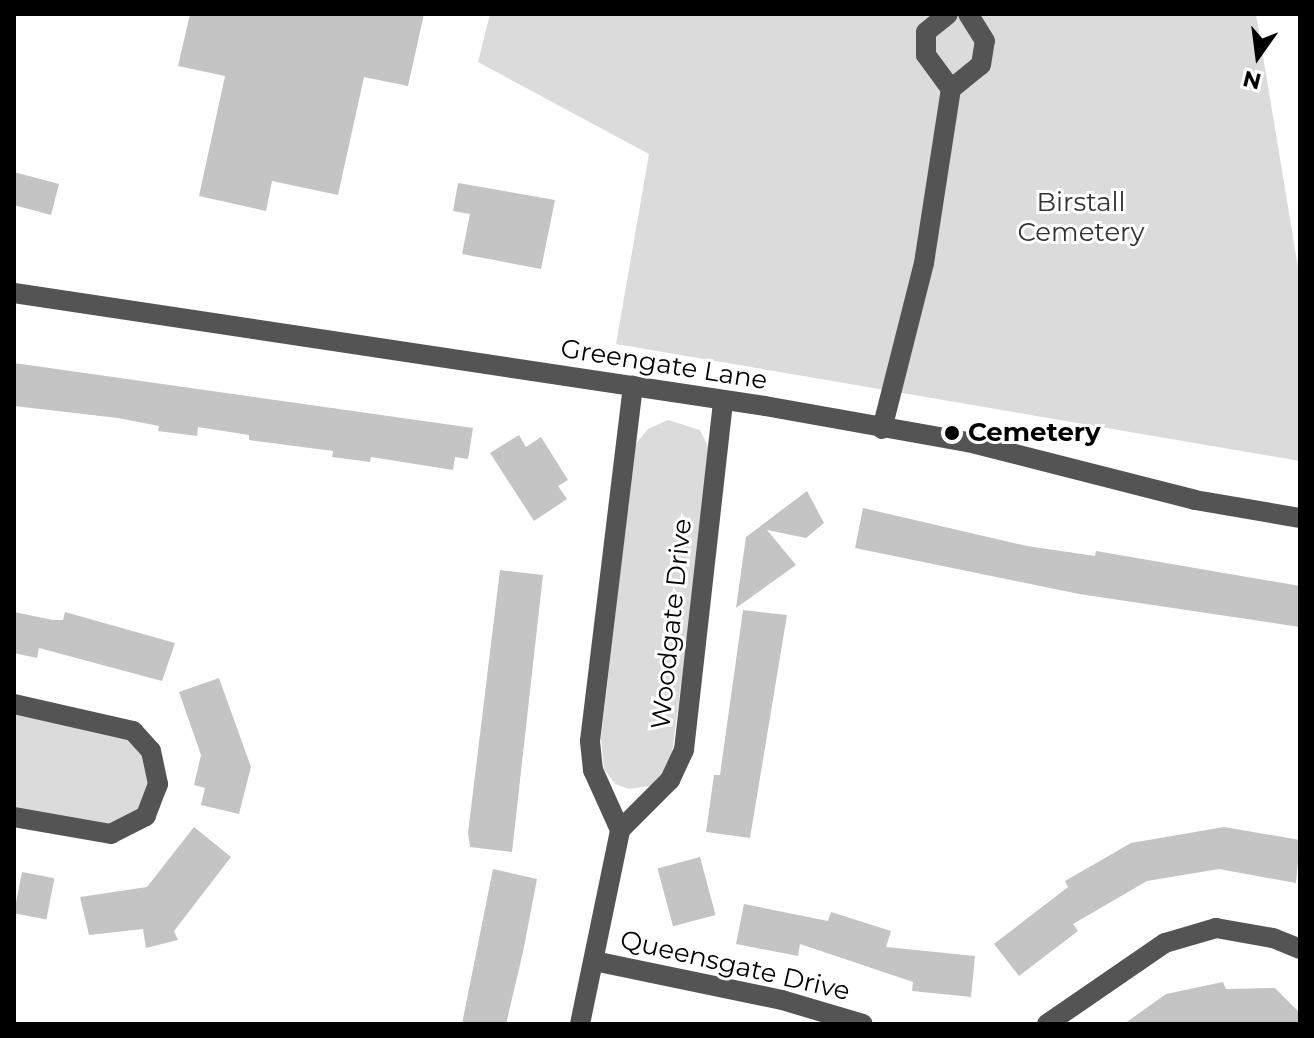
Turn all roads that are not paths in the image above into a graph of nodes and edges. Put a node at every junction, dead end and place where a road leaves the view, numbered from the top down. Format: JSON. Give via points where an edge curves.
{"nodes":[{"id":1,"x":948,"y":14,"type":"edge"},
{"id":2,"x":968,"y":14,"type":"edge"},
{"id":3,"x":951,"y":89,"type":"junction"},
{"id":4,"x":14,"y":293,"type":"edge"},
{"id":5,"x":633,"y":386,"type":"junction"},
{"id":6,"x":723,"y":400,"type":"junction"},
{"id":7,"x":882,"y":429,"type":"junction"},
{"id":8,"x":1300,"y":518,"type":"edge"},
{"id":9,"x":14,"y":704,"type":"edge"},
{"id":10,"x":14,"y":817,"type":"edge"},
{"id":11,"x":620,"y":830,"type":"junction"},
{"id":12,"x":1300,"y":949,"type":"edge"},
{"id":13,"x":594,"y":961,"type":"junction"},
{"id":14,"x":580,"y":1024,"type":"edge"},
{"id":15,"x":863,"y":1024,"type":"edge"},
{"id":16,"x":1047,"y":1024,"type":"edge"}],
"edges":[{"from":1,"to":3,"type":"street","via":[[926,32],[926,55]]},
{"from":2,"to":3,"type":"street","via":[[985,41],[981,65]]},
{"from":3,"to":7,"type":"street","via":[[924,263]]},
{"from":4,"to":5,"type":"street","name":"Greengate Lane"},
{"from":5,"to":6,"type":"street","name":"Greengate Lane"},
{"from":5,"to":11,"type":"street","via":[[590,741],[593,770]]},
{"from":6,"to":7,"type":"street","name":"Greengate Lane"},
{"from":6,"to":11,"type":"street","name":"Woodgate Drive","via":[[684,750],[670,780]]},
{"from":7,"to":8,"type":"street","name":"Greengate Lane","via":[[968,442],[1195,500]]},
{"from":9,"to":10,"type":"street","via":[[133,731],[151,751],[158,784],[146,816],[111,834]]},
{"from":11,"to":13,"type":"street"},
{"from":12,"to":16,"type":"street","via":[[1273,938],[1216,928],[1165,943]]},
{"from":13,"to":14,"type":"street"},
{"from":13,"to":15,"type":"street","name":"Queensgate Drive","via":[[782,1000]]}]}
